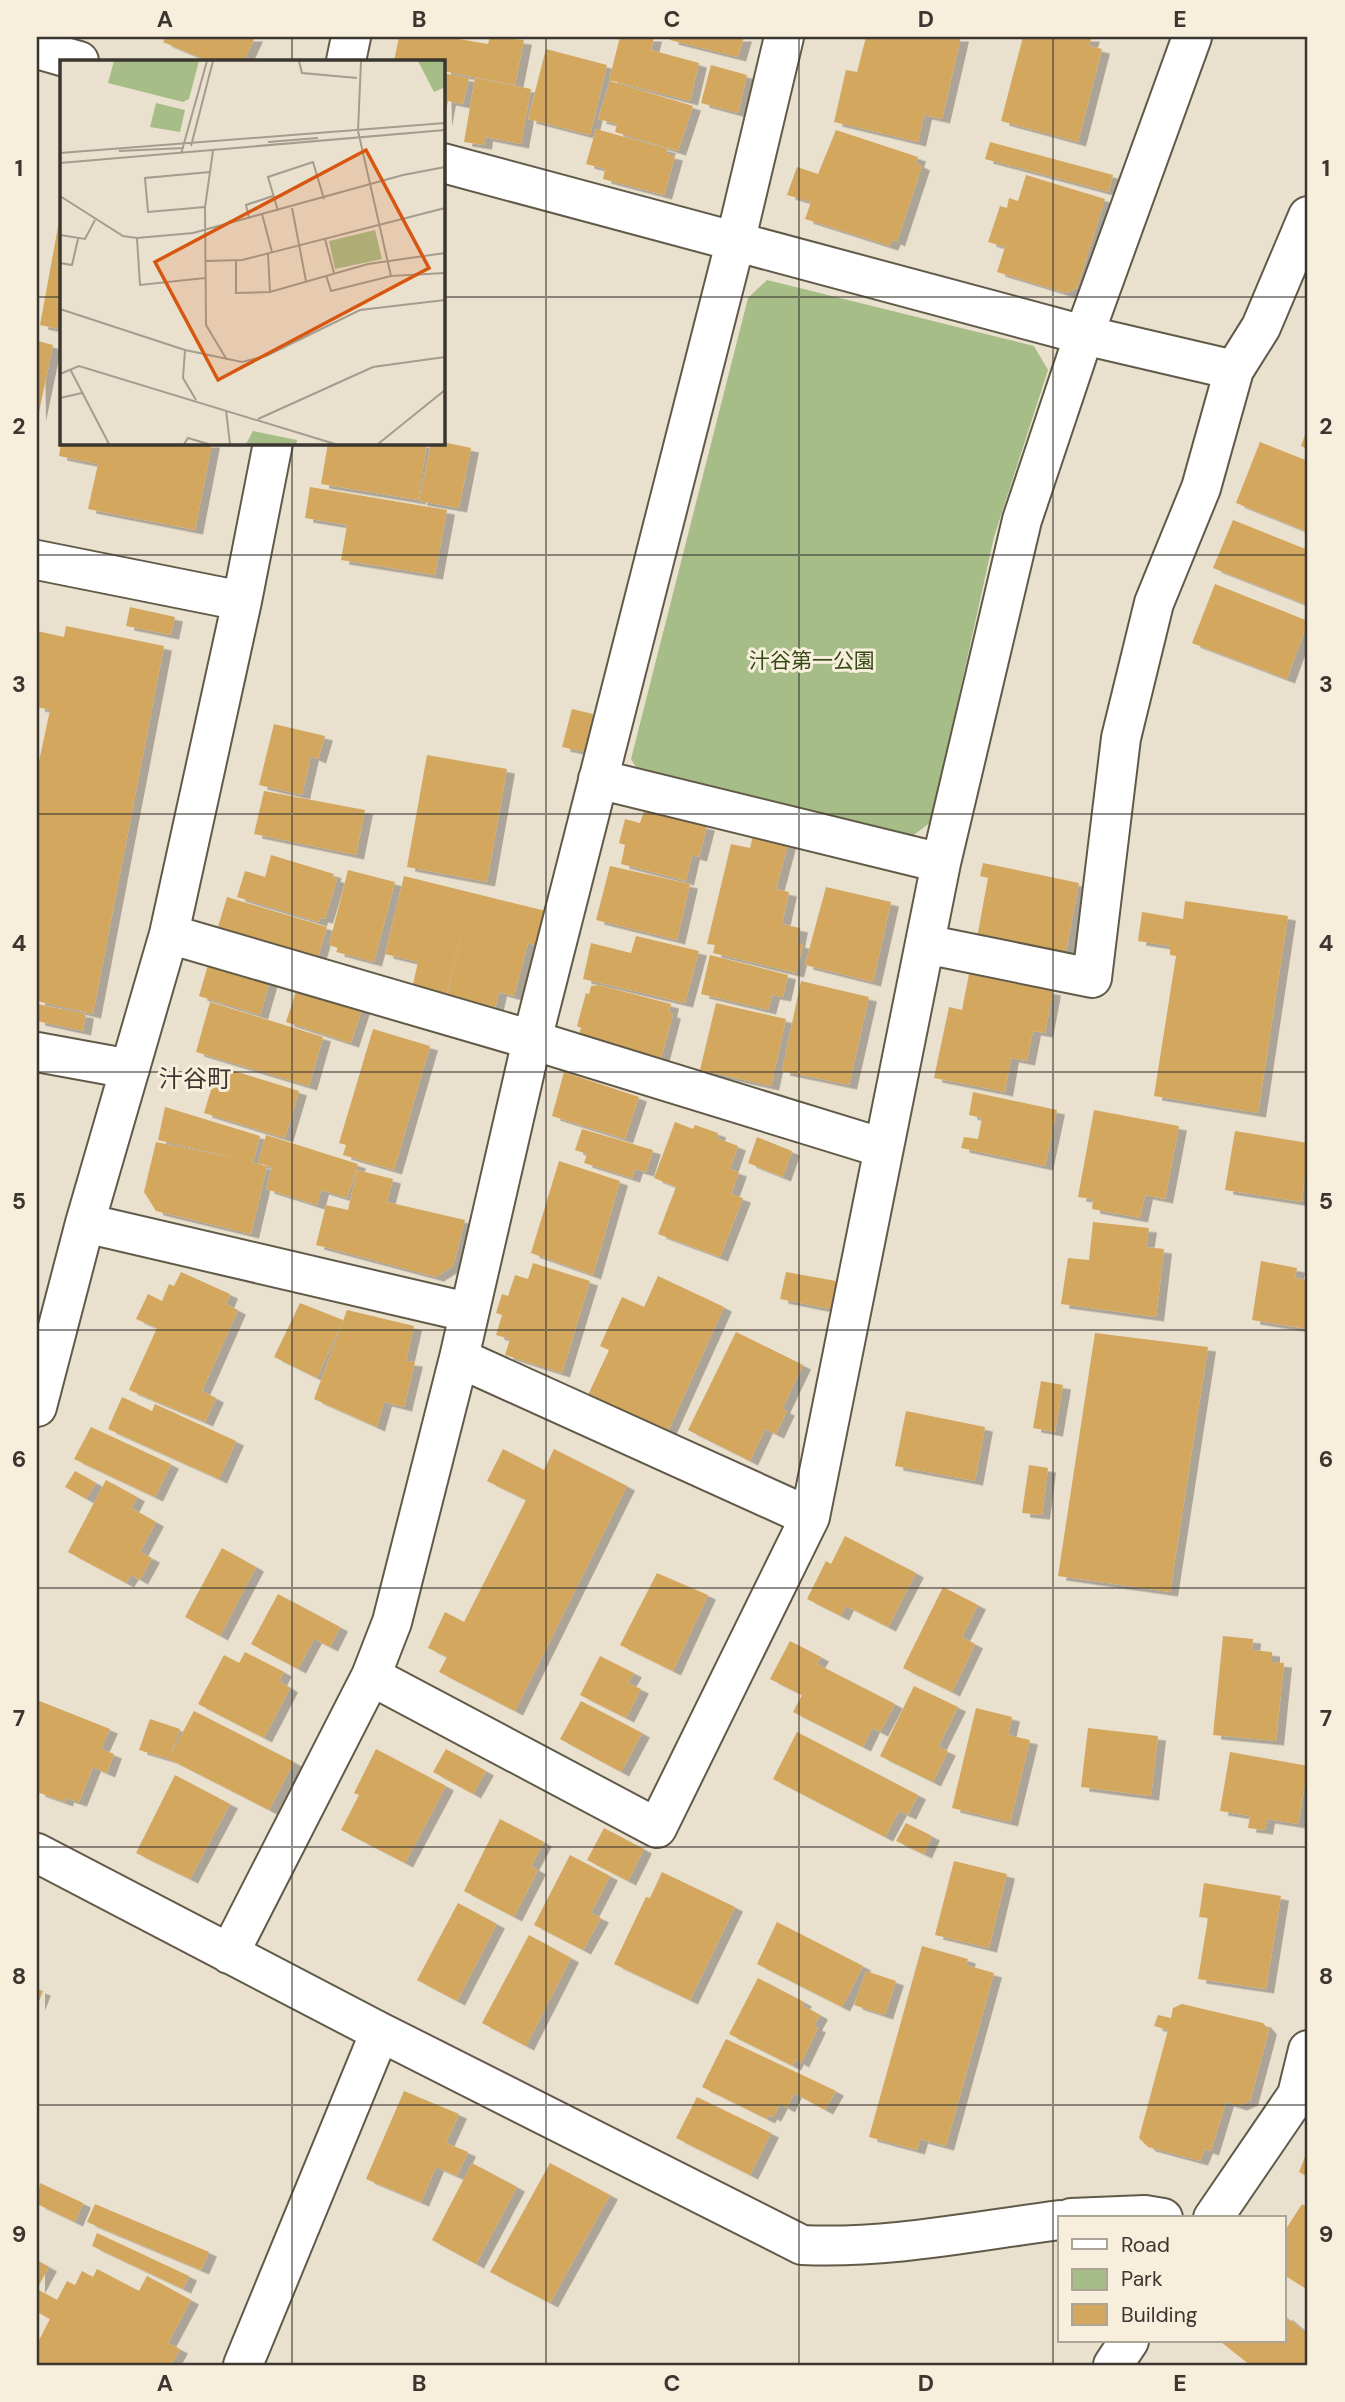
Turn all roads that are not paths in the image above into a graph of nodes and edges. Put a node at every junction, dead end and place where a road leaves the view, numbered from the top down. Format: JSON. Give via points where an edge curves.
{"nodes":[{"id":1,"x":351,"y":37,"type":"edge"},
{"id":2,"x":784,"y":37,"type":"edge"},
{"id":3,"x":1192,"y":37,"type":"edge"},
{"id":4,"x":37,"y":49,"type":"edge"},
{"id":5,"x":76,"y":60,"type":"edge"},
{"id":6,"x":346,"y":60,"type":"edge"},
{"id":7,"x":444,"y":163,"type":"edge"},
{"id":8,"x":1308,"y":216,"type":"edge"},
{"id":9,"x":735,"y":243,"type":"junction"},
{"id":10,"x":1084,"y":335,"type":"junction"},
{"id":11,"x":1234,"y":370,"type":"junction"},
{"id":12,"x":273,"y":444,"type":"edge"},
{"id":13,"x":37,"y":560,"type":"edge"},
{"id":14,"x":242,"y":600,"type":"junction"},
{"id":15,"x":598,"y":779,"type":"junction"},
{"id":16,"x":941,"y":863,"type":"junction"},
{"id":17,"x":169,"y":934,"type":"junction"},
{"id":18,"x":925,"y":944,"type":"junction"},
{"id":19,"x":532,"y":1040,"type":"junction"},
{"id":20,"x":37,"y":1052,"type":"edge"},
{"id":21,"x":130,"y":1069,"type":"junction"},
{"id":22,"x":883,"y":1148,"type":"junction"},
{"id":23,"x":85,"y":1223,"type":"junction"},
{"id":24,"x":467,"y":1312,"type":"junction"},
{"id":25,"x":43,"y":1356,"type":"edge"},
{"id":26,"x":458,"y":1359,"type":"junction"},
{"id":27,"x":37,"y":1407,"type":"edge"},
{"id":28,"x":810,"y":1517,"type":"junction"},
{"id":29,"x":370,"y":1676,"type":"junction"},
{"id":30,"x":37,"y":1853,"type":"edge"},
{"id":31,"x":229,"y":1954,"type":"junction"},
{"id":32,"x":380,"y":2032,"type":"junction"},
{"id":33,"x":1308,"y":2050,"type":"edge"},
{"id":34,"x":1120,"y":2216,"type":"edge"},
{"id":35,"x":1151,"y":2216,"type":"edge"},
{"id":36,"x":1214,"y":2216,"type":"edge"},
{"id":37,"x":1058,"y":2220,"type":"edge"},
{"id":38,"x":1128,"y":2342,"type":"edge"},
{"id":39,"x":243,"y":2365,"type":"edge"},
{"id":40,"x":1112,"y":2365,"type":"edge"}],
"edges":[{"from":1,"to":6,"type":"street"},
{"from":2,"to":9,"type":"street"},
{"from":3,"to":10,"type":"street"},
{"from":4,"to":5,"type":"street"},
{"from":7,"to":9,"type":"street"},
{"from":8,"to":11,"type":"street","via":[[1261,327]]},
{"from":9,"to":10,"type":"street"},
{"from":9,"to":15,"type":"street"},
{"from":10,"to":11,"type":"street"},
{"from":10,"to":16,"type":"street","via":[[1022,520]]},
{"from":11,"to":18,"type":"street","via":[[1200,488],[1154,603],[1121,738],[1092,978]]},
{"from":12,"to":14,"type":"street"},
{"from":13,"to":14,"type":"street"},
{"from":14,"to":17,"type":"street"},
{"from":15,"to":16,"type":"street"},
{"from":15,"to":19,"type":"street"},
{"from":16,"to":18,"type":"street"},
{"from":17,"to":19,"type":"street"},
{"from":17,"to":21,"type":"street"},
{"from":18,"to":22,"type":"street"},
{"from":19,"to":22,"type":"street"},
{"from":19,"to":24,"type":"street"},
{"from":20,"to":21,"type":"street"},
{"from":21,"to":23,"type":"street"},
{"from":22,"to":28,"type":"street"},
{"from":23,"to":24,"type":"street"},
{"from":23,"to":25,"type":"street"},
{"from":24,"to":26,"type":"street"},
{"from":25,"to":27,"type":"street"},
{"from":26,"to":28,"type":"street"},
{"from":26,"to":29,"type":"street","via":[[392,1622]]},
{"from":28,"to":29,"type":"street","via":[[657,1828]]},
{"from":29,"to":31,"type":"street"},
{"from":30,"to":31,"type":"street"},
{"from":31,"to":32,"type":"street"},
{"from":32,"to":37,"type":"street","via":[[802,2245],[902,2241]]},
{"from":32,"to":39,"type":"street"},
{"from":33,"to":36,"type":"street","via":[[1297,2095]]},
{"from":34,"to":35,"type":"street"},
{"from":38,"to":40,"type":"street"}]}
